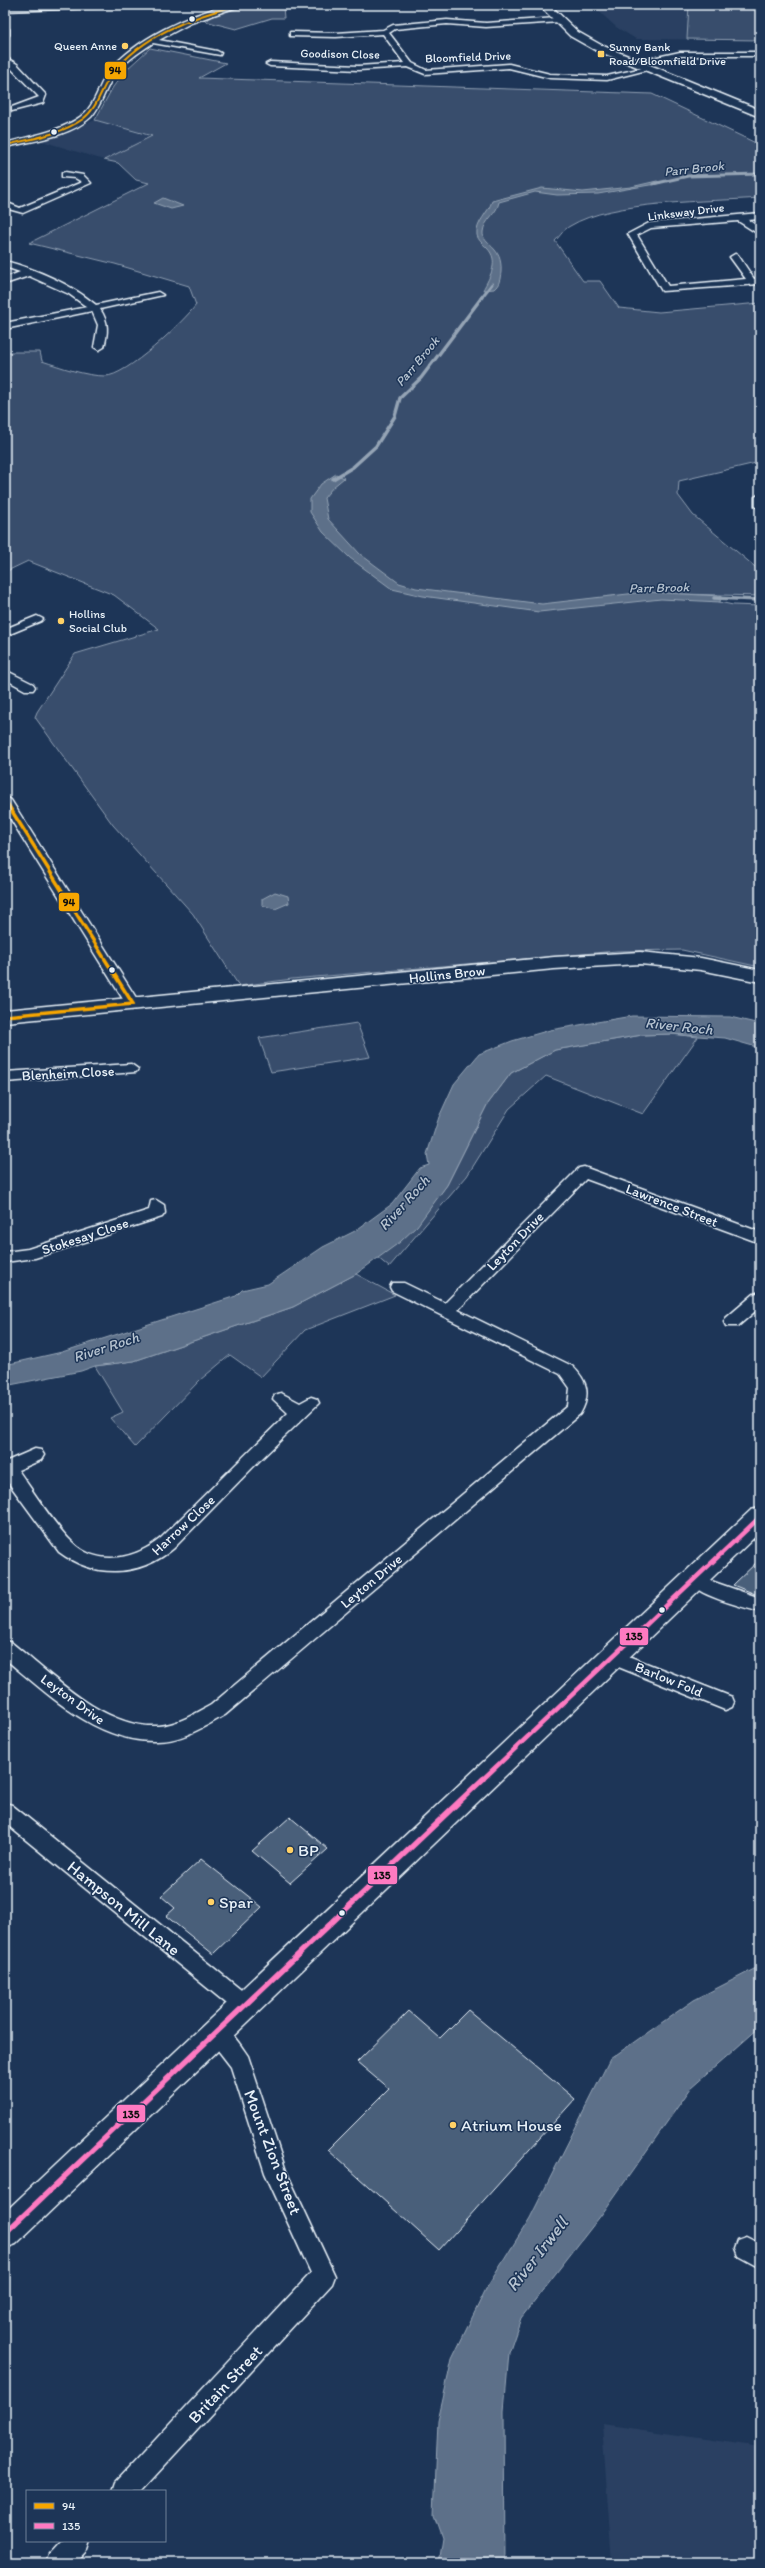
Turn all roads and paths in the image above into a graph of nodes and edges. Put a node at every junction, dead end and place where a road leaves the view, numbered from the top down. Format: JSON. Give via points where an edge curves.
{"nodes":[{"id":1,"x":122,"y":5,"type":"edge"},
{"id":2,"x":238,"y":5,"type":"edge"},
{"id":3,"x":544,"y":5,"type":"edge"},
{"id":4,"x":221,"y":6,"type":"edge"},
{"id":5,"x":5,"y":9,"type":"edge"},
{"id":6,"x":557,"y":20,"type":"junction"},
{"id":7,"x":480,"y":25,"type":"junction"},
{"id":8,"x":5,"y":29,"type":"edge"},
{"id":9,"x":385,"y":32,"type":"junction"},
{"id":10,"x":293,"y":34,"type":"dead end"},
{"id":11,"x":5,"y":35,"type":"edge"},
{"id":12,"x":486,"y":35,"type":"dead end"},
{"id":13,"x":153,"y":41,"type":"junction"},
{"id":14,"x":217,"y":53,"type":"dead end"},
{"id":15,"x":760,"y":54,"type":"edge"},
{"id":16,"x":5,"y":59,"type":"edge"},
{"id":17,"x":270,"y":64,"type":"dead end"},
{"id":18,"x":634,"y":64,"type":"junction"},
{"id":19,"x":409,"y":65,"type":"junction"},
{"id":20,"x":647,"y":69,"type":"junction"},
{"id":21,"x":15,"y":109,"type":"dead end"},
{"id":22,"x":760,"y":114,"type":"edge"},
{"id":23,"x":8,"y":133,"type":"dead end"},
{"id":24,"x":24,"y":140,"type":"junction"},
{"id":25,"x":5,"y":145,"type":"edge"},
{"id":26,"x":64,"y":175,"type":"dead end"},
{"id":27,"x":5,"y":205,"type":"edge"},
{"id":28,"x":760,"y":216,"type":"edge"},
{"id":29,"x":740,"y":218,"type":"junction"},
{"id":30,"x":760,"y":232,"type":"edge"},
{"id":31,"x":735,"y":257,"type":"dead end"},
{"id":32,"x":5,"y":264,"type":"edge"},
{"id":33,"x":30,"y":272,"type":"junction"},
{"id":34,"x":5,"y":280,"type":"edge"},
{"id":35,"x":756,"y":282,"type":"edge"},
{"id":36,"x":158,"y":295,"type":"dead end"},
{"id":37,"x":96,"y":309,"type":"junction"},
{"id":38,"x":5,"y":326,"type":"edge"},
{"id":39,"x":99,"y":347,"type":"dead end"},
{"id":40,"x":760,"y":497,"type":"edge"},
{"id":41,"x":760,"y":506,"type":"edge"},
{"id":42,"x":37,"y":619,"type":"dead end"},
{"id":43,"x":5,"y":633,"type":"edge"},
{"id":44,"x":5,"y":674,"type":"edge"},
{"id":45,"x":29,"y":687,"type":"dead end"},
{"id":46,"x":5,"y":800,"type":"edge"},
{"id":47,"x":760,"y":976,"type":"edge"},
{"id":48,"x":133,"y":1004,"type":"junction"},
{"id":49,"x":5,"y":1016,"type":"edge"},
{"id":50,"x":131,"y":1069,"type":"dead end"},
{"id":51,"x":5,"y":1077,"type":"edge"},
{"id":52,"x":584,"y":1172,"type":"joint"},
{"id":53,"x":156,"y":1205,"type":"dead end"},
{"id":54,"x":760,"y":1238,"type":"edge"},
{"id":55,"x":5,"y":1257,"type":"edge"},
{"id":56,"x":398,"y":1287,"type":"dead end"},
{"id":57,"x":760,"y":1298,"type":"edge"},
{"id":58,"x":447,"y":1311,"type":"junction"},
{"id":59,"x":732,"y":1322,"type":"dead end"},
{"id":60,"x":281,"y":1399,"type":"dead end"},
{"id":61,"x":35,"y":1455,"type":"dead end"},
{"id":62,"x":6,"y":1469,"type":"edge"},
{"id":63,"x":760,"y":1517,"type":"edge"},
{"id":64,"x":695,"y":1578,"type":"junction"},
{"id":65,"x":760,"y":1605,"type":"edge"},
{"id":66,"x":5,"y":1648,"type":"edge"},
{"id":67,"x":613,"y":1657,"type":"junction"},
{"id":68,"x":725,"y":1702,"type":"dead end"},
{"id":69,"x":5,"y":1811,"type":"edge"},
{"id":70,"x":244,"y":2005,"type":"junction"},
{"id":71,"x":215,"y":2032,"type":"junction"},
{"id":72,"x":5,"y":2232,"type":"edge"},
{"id":73,"x":324,"y":2276,"type":"joint"},
{"id":74,"x":126,"y":2490,"type":"edge"},
{"id":75,"x":78,"y":2542,"type":"edge"},
{"id":76,"x":59,"y":2563,"type":"edge"}],
"edges":[{"from":1,"to":5,"type":"street"},
{"from":2,"to":4,"type":"street"},
{"from":3,"to":6,"type":"main road"},
{"from":4,"to":13,"type":"street"},
{"from":6,"to":7,"type":"street"},
{"from":6,"to":18,"type":"main road","via":[[591,44]]},
{"from":7,"to":9,"type":"street","via":[[447,22],[394,27]]},
{"from":7,"to":12,"type":"street"},
{"from":8,"to":11,"type":"street"},
{"from":9,"to":10,"type":"street"},
{"from":9,"to":19,"type":"street","name":"Bloomfield Drive"},
{"from":13,"to":14,"type":"street"},
{"from":13,"to":24,"type":"street","via":[[114,70],[96,107],[82,119]]},
{"from":15,"to":18,"type":"street","via":[[680,54]]},
{"from":16,"to":21,"type":"street","via":[[14,65],[43,97],[40,101]]},
{"from":17,"to":19,"type":"street","name":"Goodison Close","via":[[358,68]]},
{"from":18,"to":20,"type":"main road"},
{"from":19,"to":20,"type":"street","name":"Bloomfield Drive","via":[[429,72],[514,66],[550,76],[607,78]]},
{"from":20,"to":22,"type":"main road"},
{"from":23,"to":24,"type":"street"},
{"from":24,"to":25,"type":"street"},
{"from":26,"to":27,"type":"street","via":[[76,175],[87,183],[20,211]]},
{"from":28,"to":29,"type":"street","name":"Linksway Drive"},
{"from":29,"to":30,"type":"street"},
{"from":29,"to":35,"type":"street","name":"Linksway Drive","via":[[649,226],[632,234],[665,289]]},
{"from":31,"to":35,"type":"street"},
{"from":32,"to":33,"type":"street"},
{"from":33,"to":34,"type":"street"},
{"from":33,"to":37,"type":"street","via":[[68,290]]},
{"from":36,"to":37,"type":"street"},
{"from":37,"to":38,"type":"street"},
{"from":37,"to":39,"type":"street","via":[[104,333]]},
{"from":40,"to":41,"type":"street"},
{"from":42,"to":43,"type":"street"},
{"from":44,"to":45,"type":"street"},
{"from":46,"to":48,"type":"street"},
{"from":47,"to":48,"type":"main road","name":"Hollins Brow","via":[[701,964],[640,958],[554,963]]},
{"from":48,"to":49,"type":"main road","name":"Hollins Brow"},
{"from":50,"to":51,"type":"street","name":"Blenheim Close"},
{"from":52,"to":54,"type":"street","name":"Lawrence Street"},
{"from":52,"to":58,"type":"street","name":"Leyton Drive"},
{"from":53,"to":55,"type":"street","name":"Stokesay Close","via":[[157,1213],[29,1254]]},
{"from":56,"to":58,"type":"street","name":"Leyton Drive"},
{"from":57,"to":59,"type":"street"},
{"from":58,"to":66,"type":"street","name":"Leyton Drive","via":[[566,1370],[578,1383],[578,1404],[218,1710],[193,1725],[164,1733],[132,1733],[117,1729],[90,1714]]},
{"from":60,"to":62,"type":"street","name":"Harrow Close","via":[[306,1408],[286,1423],[158,1551],[127,1564],[103,1565],[72,1554]]},
{"from":61,"to":62,"type":"street"},
{"from":63,"to":64,"type":"main road"},
{"from":64,"to":65,"type":"street","via":[[708,1587]]},
{"from":64,"to":67,"type":"main road"},
{"from":67,"to":68,"type":"street","name":"Barlow Fold"},
{"from":67,"to":70,"type":"main road"},
{"from":69,"to":70,"type":"street","name":"Hampson Mill Lane"},
{"from":70,"to":71,"type":"main road"},
{"from":71,"to":72,"type":"main road"},
{"from":71,"to":73,"type":"street","name":"Mount Zion Street","via":[[240,2063],[276,2172]]},
{"from":73,"to":74,"type":"street","name":"Britain Street"},
{"from":75,"to":76,"type":"street"}]}
